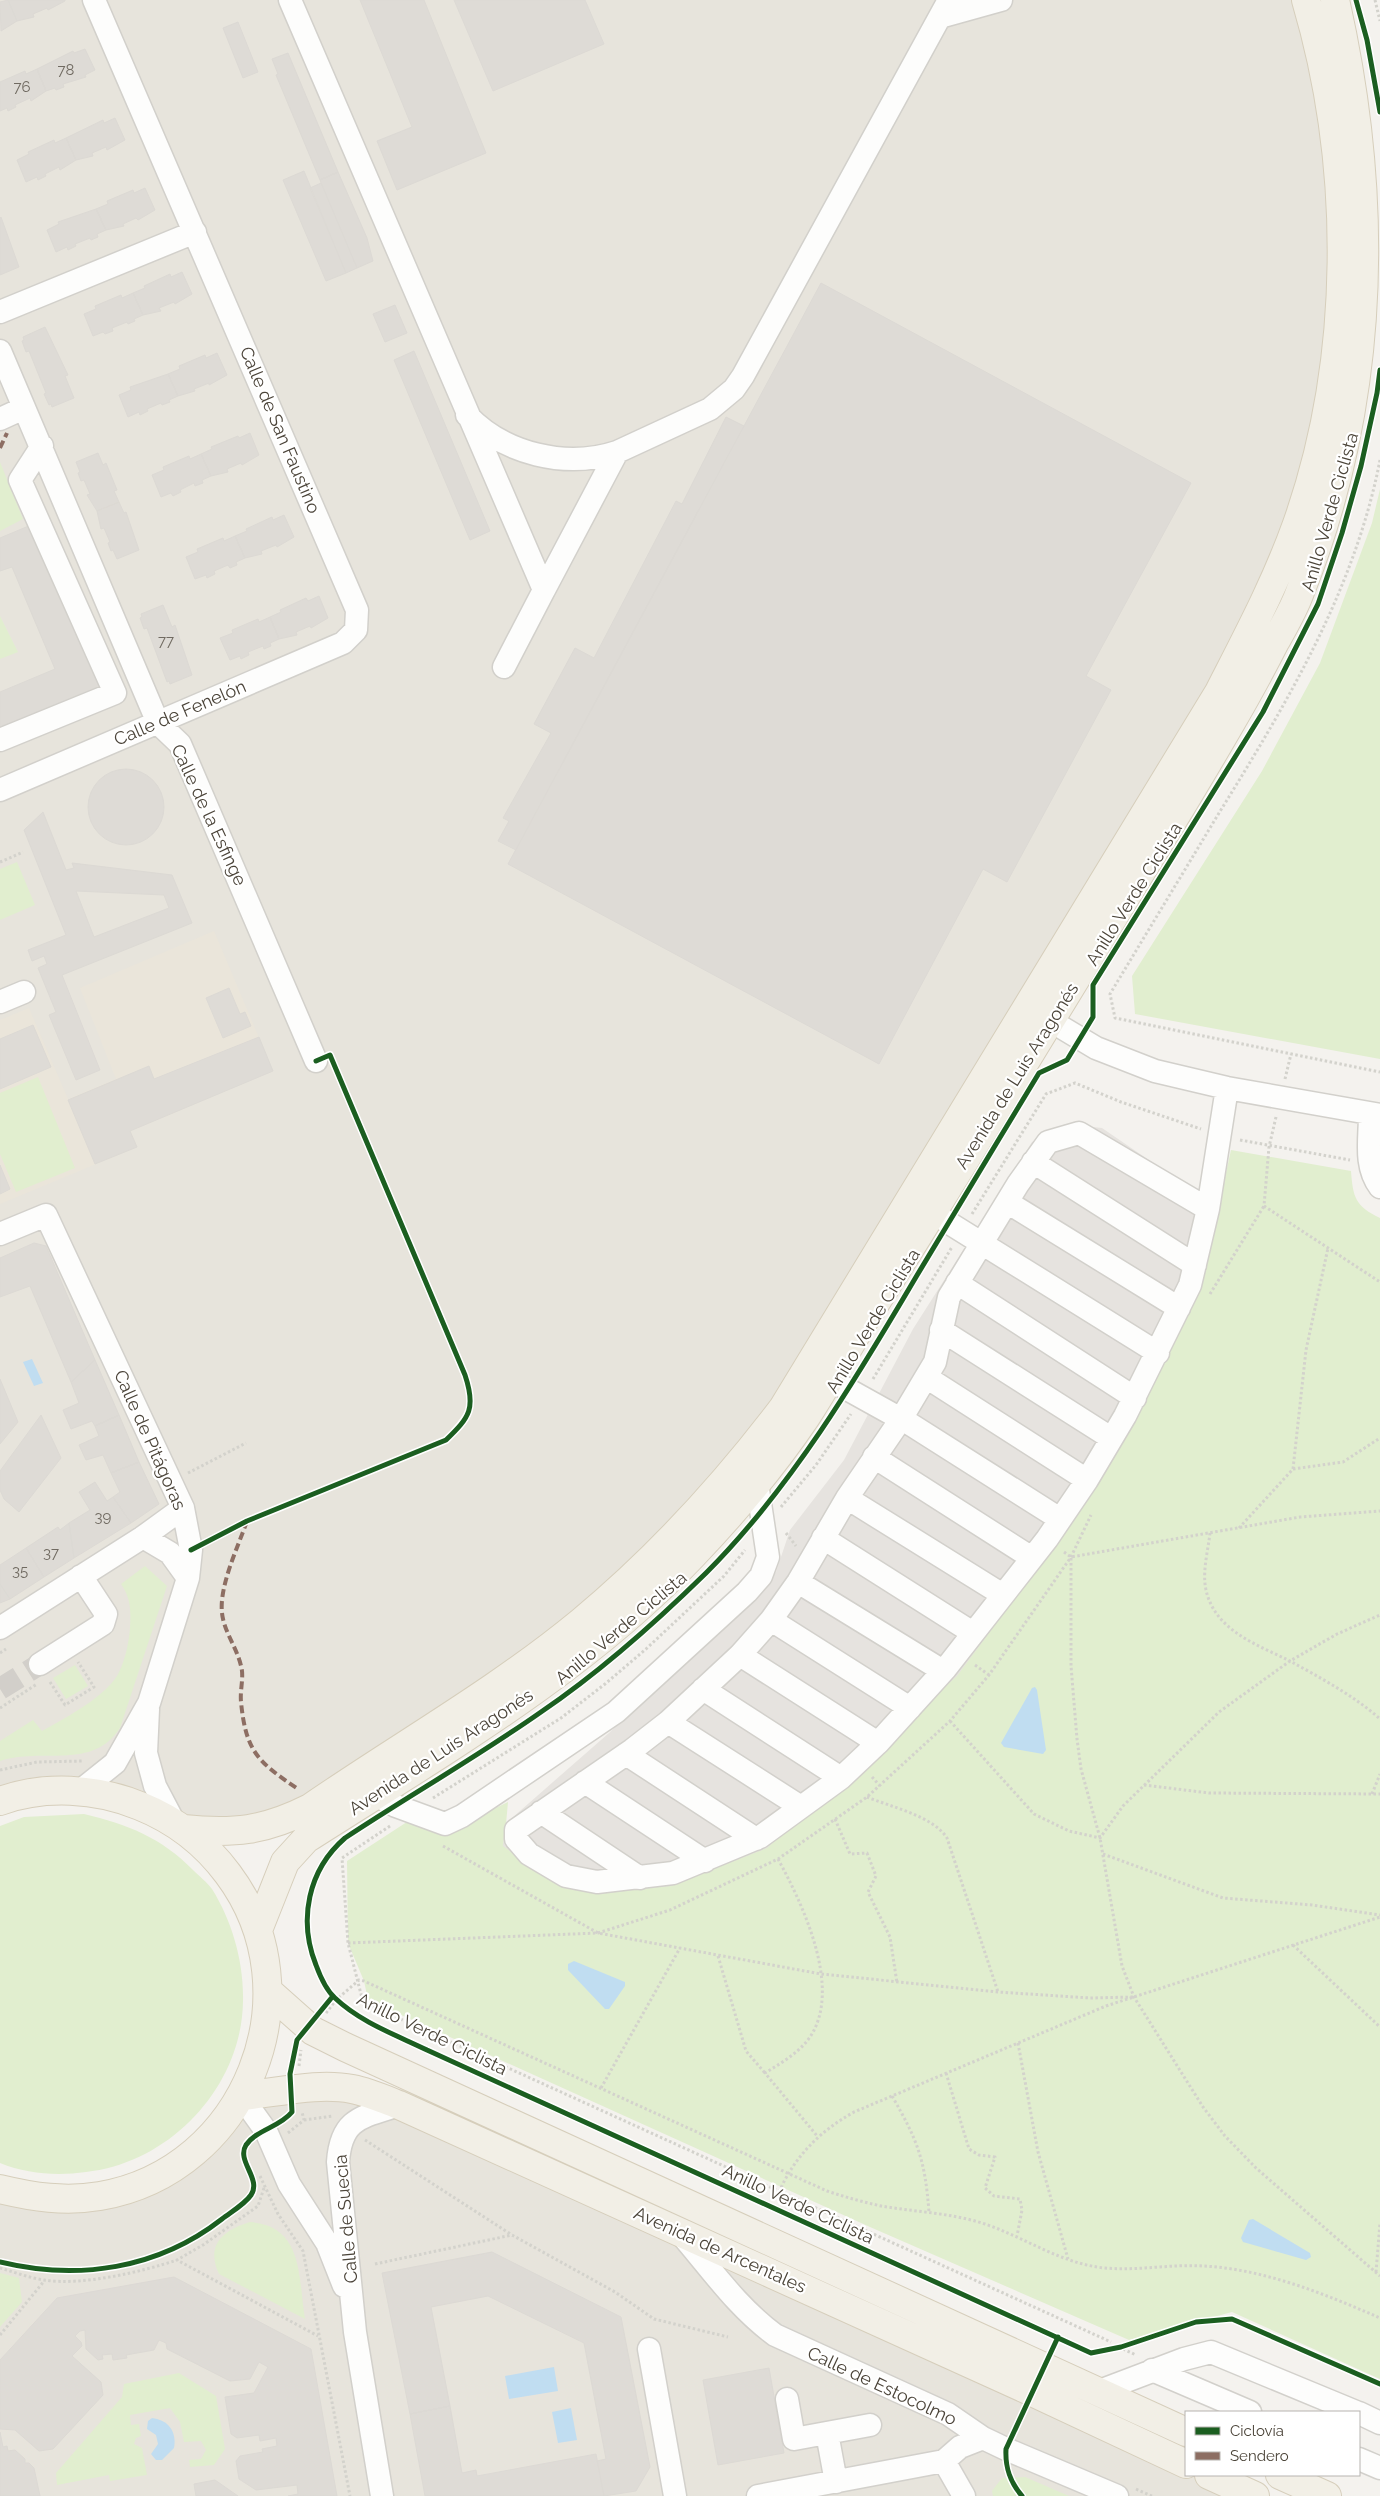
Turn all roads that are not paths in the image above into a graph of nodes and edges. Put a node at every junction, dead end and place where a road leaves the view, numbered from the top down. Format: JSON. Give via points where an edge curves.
{"nodes":[{"id":1,"x":94,"y":0,"type":"edge"},
{"id":2,"x":290,"y":0,"type":"edge"},
{"id":3,"x":1001,"y":0,"type":"edge"},
{"id":4,"x":1306,"y":0,"type":"edge"},
{"id":5,"x":1335,"y":0,"type":"edge"},
{"id":6,"x":945,"y":8,"type":"edge"},
{"id":7,"x":195,"y":232,"type":"junction"},
{"id":8,"x":0,"y":312,"type":"edge"},
{"id":9,"x":0,"y":351,"type":"edge"},
{"id":10,"x":24,"y":408,"type":"junction"},
{"id":11,"x":467,"y":415,"type":"junction"},
{"id":12,"x":0,"y":419,"type":"edge"},
{"id":13,"x":42,"y":446,"type":"junction"},
{"id":14,"x":617,"y":452,"type":"junction"},
{"id":15,"x":544,"y":590,"type":"junction"},
{"id":16,"x":356,"y":630,"type":"joint"},
{"id":17,"x":504,"y":666,"type":"dead end"},
{"id":18,"x":158,"y":723,"type":"junction"},
{"id":19,"x":0,"y":740,"type":"edge"},
{"id":20,"x":5,"y":787,"type":"edge"},
{"id":21,"x":24,"y":992,"type":"dead end"},
{"id":22,"x":0,"y":1002,"type":"edge"},
{"id":23,"x":1026,"y":1007,"type":"junction"},
{"id":24,"x":1052,"y":1022,"type":"junction"},
{"id":25,"x":316,"y":1061,"type":"dead end"},
{"id":26,"x":1227,"y":1088,"type":"junction"},
{"id":27,"x":1375,"y":1115,"type":"edge"},
{"id":28,"x":1033,"y":1162,"type":"junction"},
{"id":29,"x":1380,"y":1187,"type":"edge"},
{"id":30,"x":1007,"y":1202,"type":"junction"},
{"id":31,"x":1208,"y":1209,"type":"junction"},
{"id":32,"x":933,"y":1212,"type":"junction"},
{"id":33,"x":0,"y":1234,"type":"edge"},
{"id":34,"x":982,"y":1243,"type":"junction"},
{"id":35,"x":1195,"y":1265,"type":"junction"},
{"id":36,"x":957,"y":1283,"type":"junction"},
{"id":37,"x":1179,"y":1308,"type":"junction"},
{"id":38,"x":941,"y":1330,"type":"junction"},
{"id":39,"x":1158,"y":1353,"type":"junction"},
{"id":40,"x":926,"y":1377,"type":"junction"},
{"id":41,"x":829,"y":1379,"type":"junction"},
{"id":42,"x":1134,"y":1398,"type":"junction"},
{"id":43,"x":901,"y":1419,"type":"junction"},
{"id":44,"x":1111,"y":1438,"type":"junction"},
{"id":45,"x":874,"y":1457,"type":"junction"},
{"id":46,"x":1087,"y":1480,"type":"junction"},
{"id":47,"x":757,"y":1483,"type":"junction"},
{"id":48,"x":847,"y":1498,"type":"junction"},
{"id":49,"x":183,"y":1508,"type":"junction"},
{"id":50,"x":1060,"y":1519,"type":"junction"},
{"id":51,"x":143,"y":1537,"type":"junction"},
{"id":52,"x":823,"y":1538,"type":"junction"},
{"id":53,"x":1032,"y":1558,"type":"junction"},
{"id":54,"x":81,"y":1576,"type":"junction"},
{"id":55,"x":188,"y":1578,"type":"junction"},
{"id":56,"x":798,"y":1582,"type":"junction"},
{"id":57,"x":1003,"y":1596,"type":"junction"},
{"id":58,"x":771,"y":1620,"type":"junction"},
{"id":59,"x":0,"y":1628,"type":"edge"},
{"id":60,"x":973,"y":1633,"type":"junction"},
{"id":61,"x":740,"y":1655,"type":"junction"},
{"id":62,"x":944,"y":1671,"type":"junction"},
{"id":63,"x":42,"y":1675,"type":"tunnel mouth"},
{"id":64,"x":703,"y":1689,"type":"junction"},
{"id":65,"x":149,"y":1703,"type":"junction"},
{"id":66,"x":910,"y":1708,"type":"junction"},
{"id":67,"x":668,"y":1722,"type":"junction"},
{"id":68,"x":878,"y":1743,"type":"junction"},
{"id":69,"x":626,"y":1754,"type":"junction"},
{"id":70,"x":841,"y":1778,"type":"junction"},
{"id":71,"x":585,"y":1782,"type":"junction"},
{"id":72,"x":80,"y":1791,"type":"junction"},
{"id":73,"x":376,"y":1795,"type":"junction"},
{"id":74,"x":0,"y":1801,"type":"edge"},
{"id":75,"x":801,"y":1807,"type":"junction"},
{"id":76,"x":541,"y":1812,"type":"junction"},
{"id":77,"x":179,"y":1827,"type":"junction"},
{"id":78,"x":756,"y":1839,"type":"junction"},
{"id":79,"x":705,"y":1861,"type":"junction"},
{"id":80,"x":640,"y":1878,"type":"junction"},
{"id":81,"x":258,"y":1930,"type":"junction"},
{"id":82,"x":268,"y":1991,"type":"junction"},
{"id":83,"x":241,"y":2096,"type":"junction"},
{"id":84,"x":399,"y":2105,"type":"junction"},
{"id":85,"x":0,"y":2189,"type":"edge"},
{"id":86,"x":679,"y":2232,"type":"junction"},
{"id":87,"x":353,"y":2310,"type":"junction"},
{"id":88,"x":649,"y":2349,"type":"dead end"},
{"id":89,"x":1145,"y":2363,"type":"junction"},
{"id":90,"x":1097,"y":2392,"type":"junction"},
{"id":91,"x":787,"y":2400,"type":"dead end"},
{"id":92,"x":1248,"y":2411,"type":"edge"},
{"id":93,"x":1353,"y":2411,"type":"edge"},
{"id":94,"x":948,"y":2414,"type":"junction"},
{"id":95,"x":1360,"y":2414,"type":"edge"},
{"id":96,"x":1380,"y":2423,"type":"edge"},
{"id":97,"x":870,"y":2425,"type":"dead end"},
{"id":98,"x":1185,"y":2432,"type":"edge"},
{"id":99,"x":827,"y":2433,"type":"junction"},
{"id":100,"x":983,"y":2438,"type":"junction"},
{"id":101,"x":1360,"y":2459,"type":"edge"},
{"id":102,"x":944,"y":2461,"type":"junction"},
{"id":103,"x":1185,"y":2464,"type":"edge"},
{"id":104,"x":1380,"y":2468,"type":"edge"},
{"id":105,"x":1211,"y":2476,"type":"edge"},
{"id":106,"x":1282,"y":2476,"type":"edge"},
{"id":107,"x":836,"y":2482,"type":"junction"},
{"id":108,"x":382,"y":2496,"type":"edge"},
{"id":109,"x":675,"y":2496,"type":"edge"},
{"id":110,"x":758,"y":2496,"type":"edge"},
{"id":111,"x":964,"y":2496,"type":"edge"},
{"id":112,"x":1117,"y":2496,"type":"edge"},
{"id":113,"x":1255,"y":2496,"type":"edge"},
{"id":114,"x":1327,"y":2496,"type":"edge"}],
"edges":[{"from":1,"to":7,"type":"street","name":"Calle de San Faustino"},
{"from":2,"to":11,"type":"street"},
{"from":3,"to":6,"type":"street"},
{"from":4,"to":23,"type":"main road","name":"Avenida de Luis Aragonés","via":[[1320,49],[1336,134],[1342,240],[1331,387],[1298,523],[1272,588],[1219,692]]},
{"from":5,"to":24,"type":"main road","name":"Avenida de Luis Aragonés","via":[[1347,46],[1362,134],[1370,240],[1367,320],[1343,463],[1299,596],[1244,704]]},
{"from":6,"to":14,"type":"street","via":[[734,389],[710,409]]},
{"from":7,"to":8,"type":"street"},
{"from":7,"to":16,"type":"street","name":"Calle de San Faustino","via":[[357,610]]},
{"from":9,"to":10,"type":"street","name":"Calle de la Esfinge"},
{"from":10,"to":12,"type":"street"},
{"from":10,"to":13,"type":"street","name":"Calle de la Esfinge"},
{"from":11,"to":14,"type":"street","via":[[490,436],[527,451],[582,459]]},
{"from":11,"to":15,"type":"street"},
{"from":13,"to":18,"type":"street","name":"Calle de la Esfinge"},
{"from":13,"to":19,"type":"street","via":[[20,480],[115,693]]},
{"from":14,"to":15,"type":"street"},
{"from":15,"to":17,"type":"street"},
{"from":16,"to":18,"type":"street","name":"Calle de Fenelón","via":[[343,643]]},
{"from":18,"to":20,"type":"street","name":"Calle de Fenelón"},
{"from":18,"to":25,"type":"street","name":"Calle de la Esfinge","via":[[180,744]]},
{"from":21,"to":22,"type":"street"},
{"from":23,"to":24,"type":"street"},
{"from":23,"to":77,"type":"main road","name":"Avenida de Luis Aragonés","via":[[782,1408],[737,1468],[673,1538],[587,1616],[514,1673],[310,1808],[281,1823],[256,1829],[216,1832]]},
{"from":24,"to":26,"type":"street","via":[[1096,1048],[1155,1071]]},
{"from":24,"to":32,"type":"main road","name":"Avenida de Luis Aragonés"},
{"from":26,"to":27,"type":"street"},
{"from":26,"to":31,"type":"street"},
{"from":27,"to":29,"type":"street","via":[[1369,1164]]},
{"from":28,"to":30,"type":"street"},
{"from":28,"to":31,"type":"street","via":[[1048,1142],[1079,1133]]},
{"from":28,"to":35,"type":"street"},
{"from":30,"to":34,"type":"street"},
{"from":30,"to":37,"type":"street"},
{"from":31,"to":35,"type":"street"},
{"from":32,"to":34,"type":"street"},
{"from":32,"to":41,"type":"main road","name":"Avenida de Luis Aragonés"},
{"from":33,"to":49,"type":"street","name":"Calle de Pitágoras","via":[[46,1214]]},
{"from":34,"to":36,"type":"street"},
{"from":34,"to":39,"type":"street"},
{"from":35,"to":37,"type":"street"},
{"from":36,"to":38,"type":"street","via":[[947,1302]]},
{"from":36,"to":42,"type":"street"},
{"from":37,"to":39,"type":"street"},
{"from":38,"to":40,"type":"street","via":[[935,1362]]},
{"from":38,"to":44,"type":"street"},
{"from":39,"to":42,"type":"street"},
{"from":40,"to":43,"type":"street"},
{"from":40,"to":46,"type":"street"},
{"from":41,"to":43,"type":"street"},
{"from":41,"to":47,"type":"main road","name":"Avenida de Luis Aragonés"},
{"from":42,"to":44,"type":"street"},
{"from":43,"to":45,"type":"street"},
{"from":43,"to":50,"type":"street"},
{"from":44,"to":46,"type":"street"},
{"from":45,"to":48,"type":"street"},
{"from":45,"to":53,"type":"street"},
{"from":46,"to":50,"type":"street"},
{"from":47,"to":73,"type":"main road","name":"Avenida de Luis Aragonés","via":[[692,1557],[598,1642],[531,1694]]},
{"from":47,"to":73,"type":"street","via":[[768,1557],[761,1576],[616,1712],[462,1816],[445,1824]]},
{"from":48,"to":52,"type":"street"},
{"from":48,"to":57,"type":"street"},
{"from":49,"to":51,"type":"street"},
{"from":49,"to":55,"type":"street","name":"Calle de Pitágoras","via":[[191,1550]]},
{"from":50,"to":53,"type":"street"},
{"from":51,"to":54,"type":"street"},
{"from":51,"to":55,"type":"street","via":[[170,1553]]},
{"from":52,"to":56,"type":"street"},
{"from":52,"to":60,"type":"street"},
{"from":53,"to":57,"type":"street"},
{"from":54,"to":59,"type":"street"},
{"from":54,"to":63,"type":"street","via":[[106,1614],[106,1620]]},
{"from":55,"to":65,"type":"street","name":"Calle de Pitágoras"},
{"from":56,"to":58,"type":"street"},
{"from":56,"to":62,"type":"street"},
{"from":57,"to":60,"type":"street"},
{"from":58,"to":61,"type":"street"},
{"from":58,"to":66,"type":"street"},
{"from":60,"to":62,"type":"street"},
{"from":61,"to":64,"type":"street"},
{"from":61,"to":68,"type":"street"},
{"from":62,"to":66,"type":"street"},
{"from":64,"to":67,"type":"street"},
{"from":64,"to":70,"type":"street"},
{"from":65,"to":72,"type":"street","name":"Calle de Pitágoras","via":[[115,1762]]},
{"from":65,"to":77,"type":"street","name":"Calle de Pitágoras","via":[[146,1752],[155,1786]]},
{"from":66,"to":68,"type":"street"},
{"from":67,"to":69,"type":"street"},
{"from":67,"to":75,"type":"street"},
{"from":68,"to":70,"type":"street"},
{"from":69,"to":71,"type":"street"},
{"from":69,"to":78,"type":"street"},
{"from":70,"to":75,"type":"street"},
{"from":71,"to":76,"type":"street"},
{"from":71,"to":79,"type":"street"},
{"from":72,"to":74,"type":"main road","via":[[43,1792]]},
{"from":72,"to":77,"type":"main road","via":[[131,1802]]},
{"from":73,"to":81,"type":"main road","name":"Avenida de Luis Aragonés","via":[[306,1839],[286,1862]]},
{"from":75,"to":78,"type":"street"},
{"from":76,"to":80,"type":"street"},
{"from":76,"to":80,"type":"street","via":[[516,1830],[516,1839],[529,1854],[566,1876],[597,1882]]},
{"from":77,"to":81,"type":"main road","via":[[203,1845],[236,1884]]},
{"from":78,"to":79,"type":"street"},
{"from":79,"to":80,"type":"street","via":[[673,1873]]},
{"from":81,"to":82,"type":"main road"},
{"from":82,"to":83,"type":"main road","via":[[262,2046]]},
{"from":82,"to":90,"type":"main road","name":"Avenida de Arcentales","via":[[311,2030],[345,2048]]},
{"from":83,"to":84,"type":"main road","name":"Avenida de Arcentales","via":[[337,2087],[353,2089]]},
{"from":83,"to":85,"type":"main road","via":[[204,2144],[172,2168],[131,2188],[100,2196],[67,2199],[31,2197]]},
{"from":83,"to":87,"type":"street","name":"Calle de Suecia","via":[[266,2131],[289,2184],[327,2243]]},
{"from":84,"to":86,"type":"main road","name":"Avenida de Arcentales"},
{"from":84,"to":87,"type":"street","name":"Calle de Suecia","via":[[353,2122],[339,2149]]},
{"from":86,"to":94,"type":"street","name":"Calle de Estocolmo","via":[[751,2318],[776,2335]]},
{"from":86,"to":103,"type":"main road","name":"Avenida de Arcentales"},
{"from":87,"to":108,"type":"street","name":"Calle de Suecia"},
{"from":88,"to":109,"type":"street"},
{"from":89,"to":90,"type":"street"},
{"from":89,"to":92,"type":"street"},
{"from":89,"to":93,"type":"street","via":[[1211,2352]]},
{"from":90,"to":98,"type":"main road","name":"Avenida de Arcentales"},
{"from":91,"to":99,"type":"street","via":[[794,2439]]},
{"from":94,"to":100,"type":"street","name":"Calle de Estocolmo"},
{"from":94,"to":102,"type":"street","via":[[953,2432]]},
{"from":95,"to":96,"type":"street"},
{"from":97,"to":99,"type":"street"},
{"from":99,"to":107,"type":"street"},
{"from":100,"to":102,"type":"street","via":[[960,2447]]},
{"from":100,"to":112,"type":"street","name":"Calle de Estocolmo"},
{"from":101,"to":104,"type":"street"},
{"from":102,"to":107,"type":"street"},
{"from":102,"to":111,"type":"street"},
{"from":105,"to":113,"type":"main road"},
{"from":106,"to":114,"type":"main road"},
{"from":107,"to":110,"type":"street"}]}
